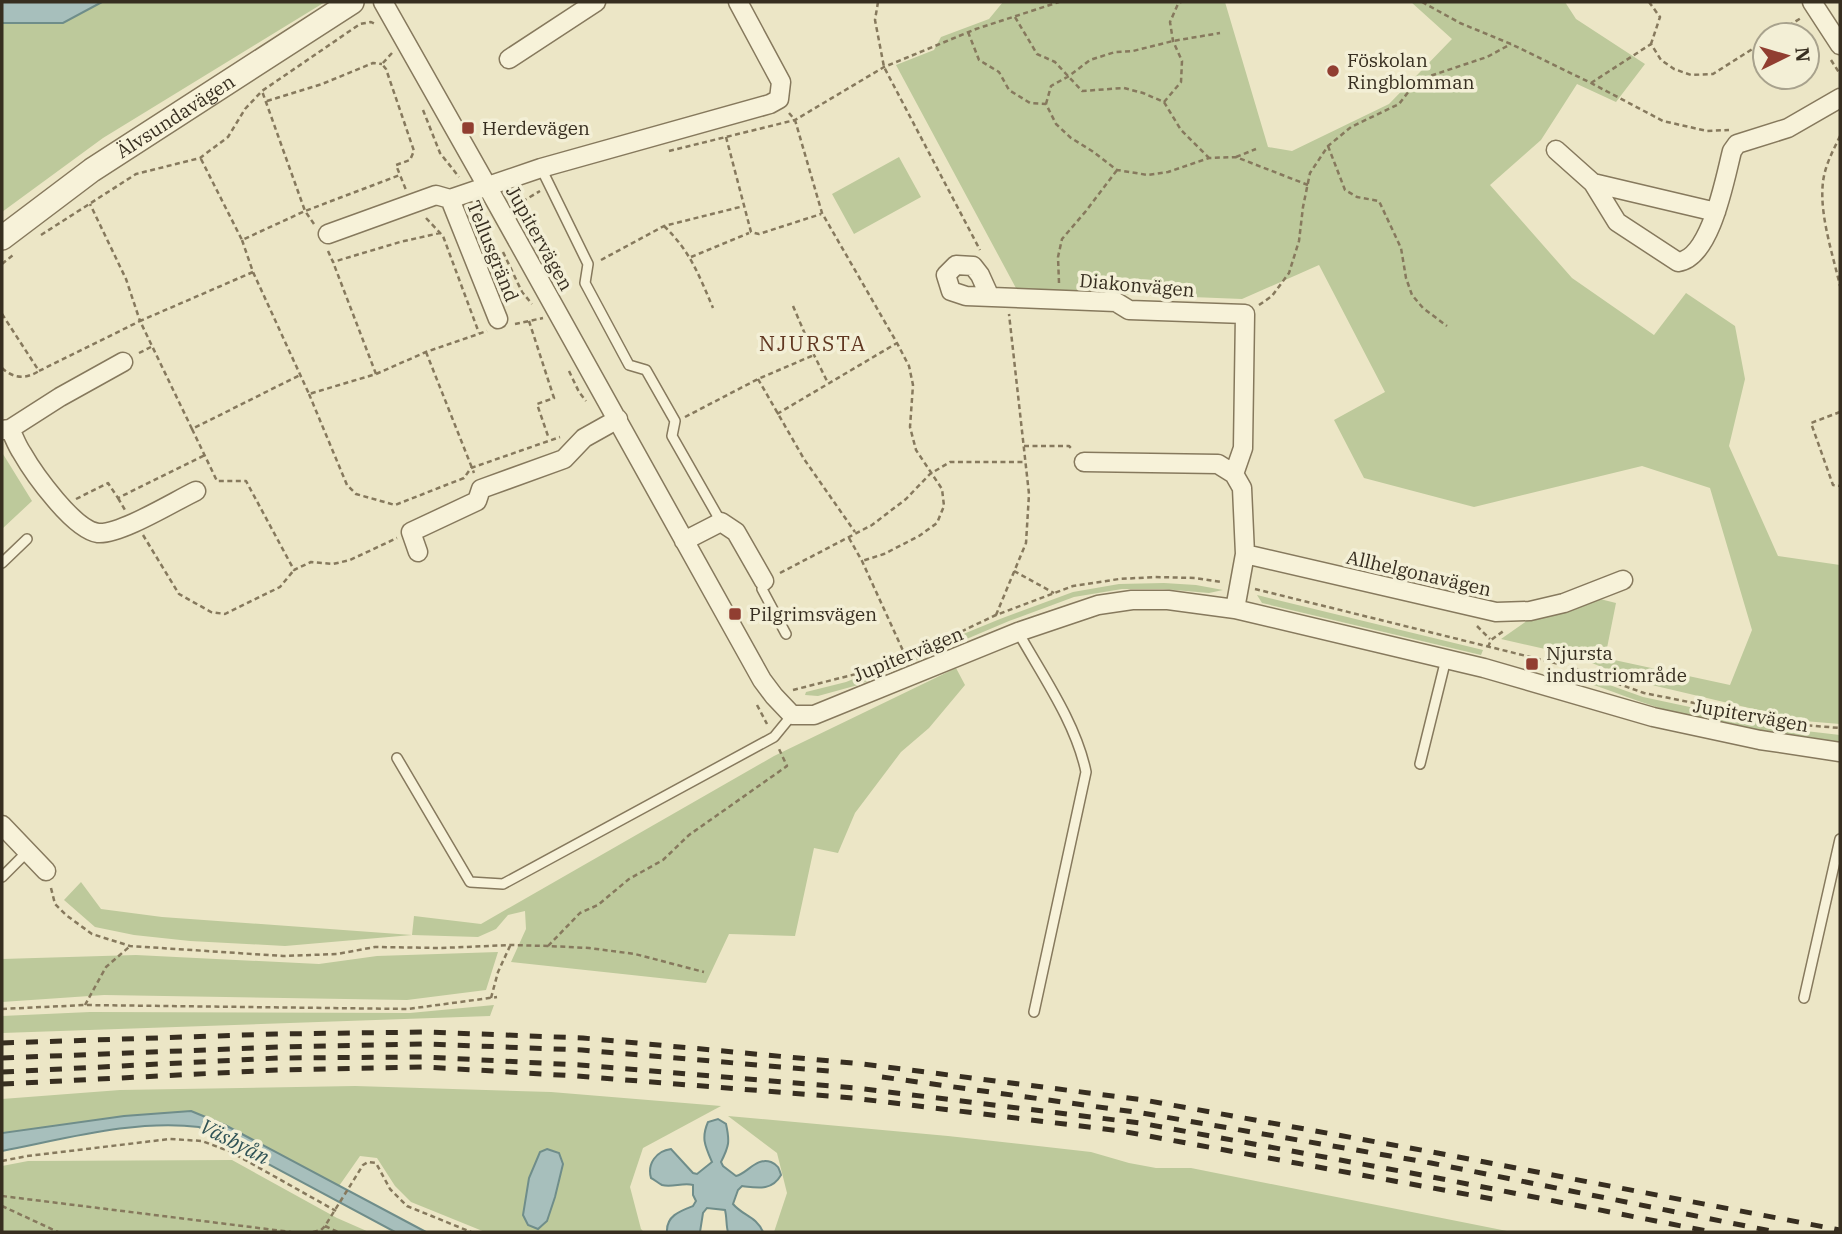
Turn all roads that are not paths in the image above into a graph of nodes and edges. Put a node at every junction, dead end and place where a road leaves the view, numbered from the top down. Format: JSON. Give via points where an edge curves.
{"nodes":[{"id":1,"x":352,"y":2,"type":"edge"},
{"id":2,"x":383,"y":2,"type":"edge"},
{"id":3,"x":596,"y":2,"type":"edge"},
{"id":4,"x":738,"y":2,"type":"edge"},
{"id":5,"x":1815,"y":5,"type":"edge"},
{"id":6,"x":1840,"y":45,"type":"edge"},
{"id":7,"x":509,"y":59,"type":"dead end"},
{"id":8,"x":1840,"y":98,"type":"edge"},
{"id":9,"x":1556,"y":149,"type":"dead end"},
{"id":10,"x":541,"y":168,"type":"junction"},
{"id":11,"x":1593,"y":183,"type":"junction"},
{"id":12,"x":479,"y":189,"type":"junction"},
{"id":13,"x":450,"y":199,"type":"junction"},
{"id":14,"x":1716,"y":212,"type":"junction"},
{"id":15,"x":323,"y":235,"type":"road end"},
{"id":16,"x":7,"y":247,"type":"edge"},
{"id":17,"x":990,"y":297,"type":"dead end"},
{"id":18,"x":500,"y":323,"type":"road end"},
{"id":19,"x":123,"y":362,"type":"dead end"},
{"id":20,"x":611,"y":423,"type":"junction"},
{"id":21,"x":6,"y":429,"type":"edge"},
{"id":22,"x":1084,"y":462,"type":"road end"},
{"id":23,"x":1234,"y":474,"type":"junction"},
{"id":24,"x":196,"y":491,"type":"dead end"},
{"id":25,"x":721,"y":522,"type":"junction"},
{"id":26,"x":27,"y":539,"type":"dead end"},
{"id":27,"x":684,"y":541,"type":"junction"},
{"id":28,"x":418,"y":552,"type":"dead end"},
{"id":29,"x":1245,"y":554,"type":"junction"},
{"id":30,"x":2,"y":563,"type":"edge"},
{"id":31,"x":1623,"y":580,"type":"dead end"},
{"id":32,"x":764,"y":581,"type":"joint"},
{"id":33,"x":1236,"y":609,"type":"junction"},
{"id":34,"x":1018,"y":632,"type":"junction"},
{"id":35,"x":786,"y":634,"type":"dead end"},
{"id":36,"x":1446,"y":659,"type":"junction"},
{"id":37,"x":792,"y":715,"type":"junction"},
{"id":38,"x":1840,"y":752,"type":"edge"},
{"id":39,"x":397,"y":758,"type":"dead end"},
{"id":40,"x":1419,"y":764,"type":"dead end"},
{"id":41,"x":2,"y":825,"type":"edge"},
{"id":42,"x":1840,"y":839,"type":"edge"},
{"id":43,"x":27,"y":852,"type":"junction"},
{"id":44,"x":46,"y":872,"type":"road end"},
{"id":45,"x":2,"y":877,"type":"edge"},
{"id":46,"x":1804,"y":998,"type":"dead end"},
{"id":47,"x":1034,"y":1012,"type":"dead end"}],
"edges":[{"from":1,"to":16,"type":"street","name":"Älvsundavägen","via":[[92,170]]},
{"from":2,"to":12,"type":"street","name":"Jupitervägen"},
{"from":3,"to":7,"type":"street"},
{"from":4,"to":10,"type":"street","via":[[781,82],[779,99]]},
{"from":5,"to":6,"type":"street"},
{"from":8,"to":14,"type":"street","via":[[1788,128],[1737,144]]},
{"from":9,"to":11,"type":"street"},
{"from":10,"to":12,"type":"street"},
{"from":10,"to":25,"type":"lane","via":[[588,264],[585,283],[629,365],[646,370],[675,421],[672,436]]},
{"from":11,"to":14,"type":"street"},
{"from":11,"to":14,"type":"street","via":[[1617,222],[1678,262],[1692,257]]},
{"from":12,"to":13,"type":"street","name":"Tellusgränd"},
{"from":12,"to":20,"type":"street","name":"Jupitervägen"},
{"from":13,"to":15,"type":"street","name":"Tellusgränd","via":[[436,195]]},
{"from":13,"to":18,"type":"street","name":"Tellusgränd"},
{"from":17,"to":23,"type":"street","name":"Diakonvägen","via":[[1116,302],[1129,310],[1245,314],[1243,448]]},
{"from":19,"to":21,"type":"street"},
{"from":20,"to":27,"type":"street","name":"Jupitervägen"},
{"from":20,"to":28,"type":"street","via":[[584,438],[564,459],[481,489],[477,501],[411,532]]},
{"from":21,"to":24,"type":"street","via":[[49,492],[83,528],[98,533],[133,523]]},
{"from":22,"to":23,"type":"street","via":[[1218,464]]},
{"from":23,"to":29,"type":"street","via":[[1242,488]]},
{"from":25,"to":27,"type":"street"},
{"from":25,"to":32,"type":"street","via":[[736,532]]},
{"from":26,"to":30,"type":"lane"},
{"from":27,"to":37,"type":"street","name":"Jupitervägen","via":[[762,680]]},
{"from":29,"to":31,"type":"street","name":"Allhelgonavägen","via":[[1496,612],[1564,603]]},
{"from":29,"to":33,"type":"street"},
{"from":32,"to":35,"type":"lane","via":[[762,589]]},
{"from":33,"to":34,"type":"street","name":"Jupitervägen","via":[[1132,600],[1098,605]]},
{"from":33,"to":36,"type":"street","name":"Jupitervägen"},
{"from":34,"to":37,"type":"street","name":"Jupitervägen","via":[[814,715]]},
{"from":34,"to":47,"type":"lane","via":[[1082,751],[1086,772]]},
{"from":36,"to":38,"type":"street","name":"Jupitervägen","via":[[1653,717]]},
{"from":36,"to":40,"type":"lane"},
{"from":37,"to":39,"type":"lane","via":[[774,737],[503,884],[470,882]]},
{"from":41,"to":43,"type":"street"},
{"from":42,"to":46,"type":"lane"},
{"from":43,"to":44,"type":"street"},
{"from":43,"to":45,"type":"lane"}]}
